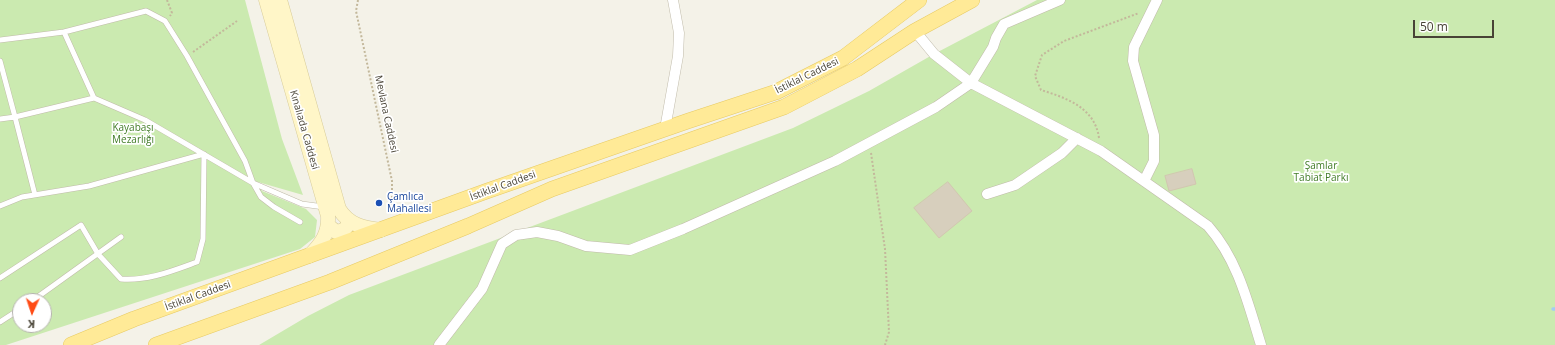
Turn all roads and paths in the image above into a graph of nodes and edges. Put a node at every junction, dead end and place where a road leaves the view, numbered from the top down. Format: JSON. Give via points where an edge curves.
{"nodes":[{"id":1,"x":167,"y":0,"type":"edge"},
{"id":2,"x":266,"y":0,"type":"edge"},
{"id":3,"x":280,"y":0,"type":"edge"},
{"id":4,"x":358,"y":0,"type":"edge"},
{"id":5,"x":673,"y":0,"type":"edge"},
{"id":6,"x":919,"y":0,"type":"edge"},
{"id":7,"x":972,"y":0,"type":"edge"},
{"id":8,"x":1060,"y":0,"type":"edge"},
{"id":9,"x":1155,"y":4,"type":"edge"},
{"id":10,"x":165,"y":21,"type":"junction"},
{"id":11,"x":237,"y":21,"type":"dead end"},
{"id":12,"x":915,"y":31,"type":"junction"},
{"id":13,"x":64,"y":32,"type":"junction"},
{"id":14,"x":0,"y":40,"type":"edge"},
{"id":15,"x":187,"y":56,"type":"junction"},
{"id":16,"x":0,"y":61,"type":"edge"},
{"id":17,"x":971,"y":83,"type":"junction"},
{"id":18,"x":94,"y":98,"type":"junction"},
{"id":19,"x":15,"y":117,"type":"junction"},
{"id":20,"x":0,"y":119,"type":"edge"},
{"id":21,"x":665,"y":129,"type":"junction"},
{"id":22,"x":1077,"y":138,"type":"junction"},
{"id":23,"x":870,"y":142,"type":"junction"},
{"id":24,"x":1101,"y":151,"type":"junction"},
{"id":25,"x":204,"y":154,"type":"junction"},
{"id":26,"x":1144,"y":181,"type":"junction"},
{"id":27,"x":253,"y":183,"type":"junction"},
{"id":28,"x":987,"y":194,"type":"dead end"},
{"id":29,"x":35,"y":195,"type":"junction"},
{"id":30,"x":0,"y":206,"type":"edge"},
{"id":31,"x":325,"y":207,"type":"junction"},
{"id":32,"x":348,"y":220,"type":"junction"},
{"id":33,"x":300,"y":222,"type":"dead end"},
{"id":34,"x":328,"y":226,"type":"junction"},
{"id":35,"x":384,"y":230,"type":"junction"},
{"id":36,"x":121,"y":237,"type":"dead end"},
{"id":37,"x":98,"y":254,"type":"junction"},
{"id":38,"x":308,"y":256,"type":"junction"},
{"id":39,"x":0,"y":278,"type":"edge"},
{"id":40,"x":43,"y":293,"type":"edge"},
{"id":41,"x":12,"y":314,"type":"edge"},
{"id":42,"x":0,"y":322,"type":"edge"},
{"id":43,"x":71,"y":345,"type":"edge"},
{"id":44,"x":156,"y":345,"type":"edge"},
{"id":45,"x":439,"y":345,"type":"edge"},
{"id":46,"x":885,"y":345,"type":"edge"},
{"id":47,"x":1262,"y":345,"type":"edge"}],
"edges":[{"from":1,"to":10,"type":"path","via":[[172,13]]},
{"from":2,"to":31,"type":"main road","name":"Kınalıada Caddesi"},
{"from":3,"to":32,"type":"main road","name":"Kınalıada Caddesi","via":[[339,209]]},
{"from":4,"to":35,"type":"path","name":"Mevlana Caddesi","via":[[356,11],[392,181],[392,213]]},
{"from":5,"to":21,"type":"street","via":[[679,33],[678,56]]},
{"from":6,"to":21,"type":"main road","name":"İstiklal Caddesi","via":[[844,58],[776,92]]},
{"from":7,"to":12,"type":"main road","name":"İstiklal Caddesi"},
{"from":8,"to":17,"type":"street","via":[[1004,24]]},
{"from":9,"to":24,"type":"path","via":[[1064,40],[1042,55],[1035,76],[1041,90],[1059,96],[1092,117],[1098,128]]},
{"from":9,"to":26,"type":"street","via":[[1133,54],[1154,135],[1154,161]]},
{"from":10,"to":13,"type":"lane","via":[[146,11]]},
{"from":10,"to":15,"type":"lane"},
{"from":11,"to":15,"type":"path"},
{"from":12,"to":17,"type":"street","via":[[934,54]]},
{"from":12,"to":44,"type":"main road","name":"İstiklal Caddesi","via":[[857,69],[784,107],[552,189],[330,282]]},
{"from":13,"to":14,"type":"lane"},
{"from":13,"to":18,"type":"lane"},
{"from":15,"to":27,"type":"lane","via":[[245,161]]},
{"from":16,"to":19,"type":"lane"},
{"from":17,"to":22,"type":"street"},
{"from":17,"to":23,"type":"street","via":[[936,107]]},
{"from":18,"to":19,"type":"lane"},
{"from":18,"to":25,"type":"lane","via":[[145,120]]},
{"from":19,"to":20,"type":"lane"},
{"from":19,"to":29,"type":"lane"},
{"from":21,"to":35,"type":"main road","name":"İstiklal Caddesi"},
{"from":22,"to":24,"type":"street"},
{"from":22,"to":28,"type":"street","via":[[1062,153],[1015,184]]},
{"from":23,"to":45,"type":"street","via":[[835,161],[630,250],[586,246],[537,232],[516,235],[502,244],[482,289]]},
{"from":23,"to":46,"type":"path","via":[[885,249],[889,332]]},
{"from":24,"to":26,"type":"street"},
{"from":25,"to":27,"type":"lane"},
{"from":25,"to":29,"type":"lane","via":[[88,186]]},
{"from":25,"to":37,"type":"lane","via":[[203,239],[197,262],[159,276],[130,280],[121,279]]},
{"from":26,"to":47,"type":"street","via":[[1208,226],[1222,242],[1238,273]]},
{"from":27,"to":31,"type":"lane","via":[[302,204]]},
{"from":27,"to":33,"type":"lane","via":[[261,197]]},
{"from":29,"to":30,"type":"lane"},
{"from":31,"to":34,"type":"main road","name":"Kınalıada Caddesi"},
{"from":32,"to":34,"type":"main road","via":[[344,230],[336,232]]},
{"from":32,"to":35,"type":"main road","via":[[363,228]]},
{"from":34,"to":38,"type":"main road","via":[[325,237]]},
{"from":35,"to":38,"type":"main road","name":"İstiklal Caddesi"},
{"from":36,"to":37,"type":"lane"},
{"from":37,"to":39,"type":"lane","via":[[81,224]]},
{"from":37,"to":40,"type":"lane"},
{"from":38,"to":43,"type":"main road","name":"İstiklal Caddesi","via":[[134,319]]},
{"from":41,"to":42,"type":"lane"}]}
